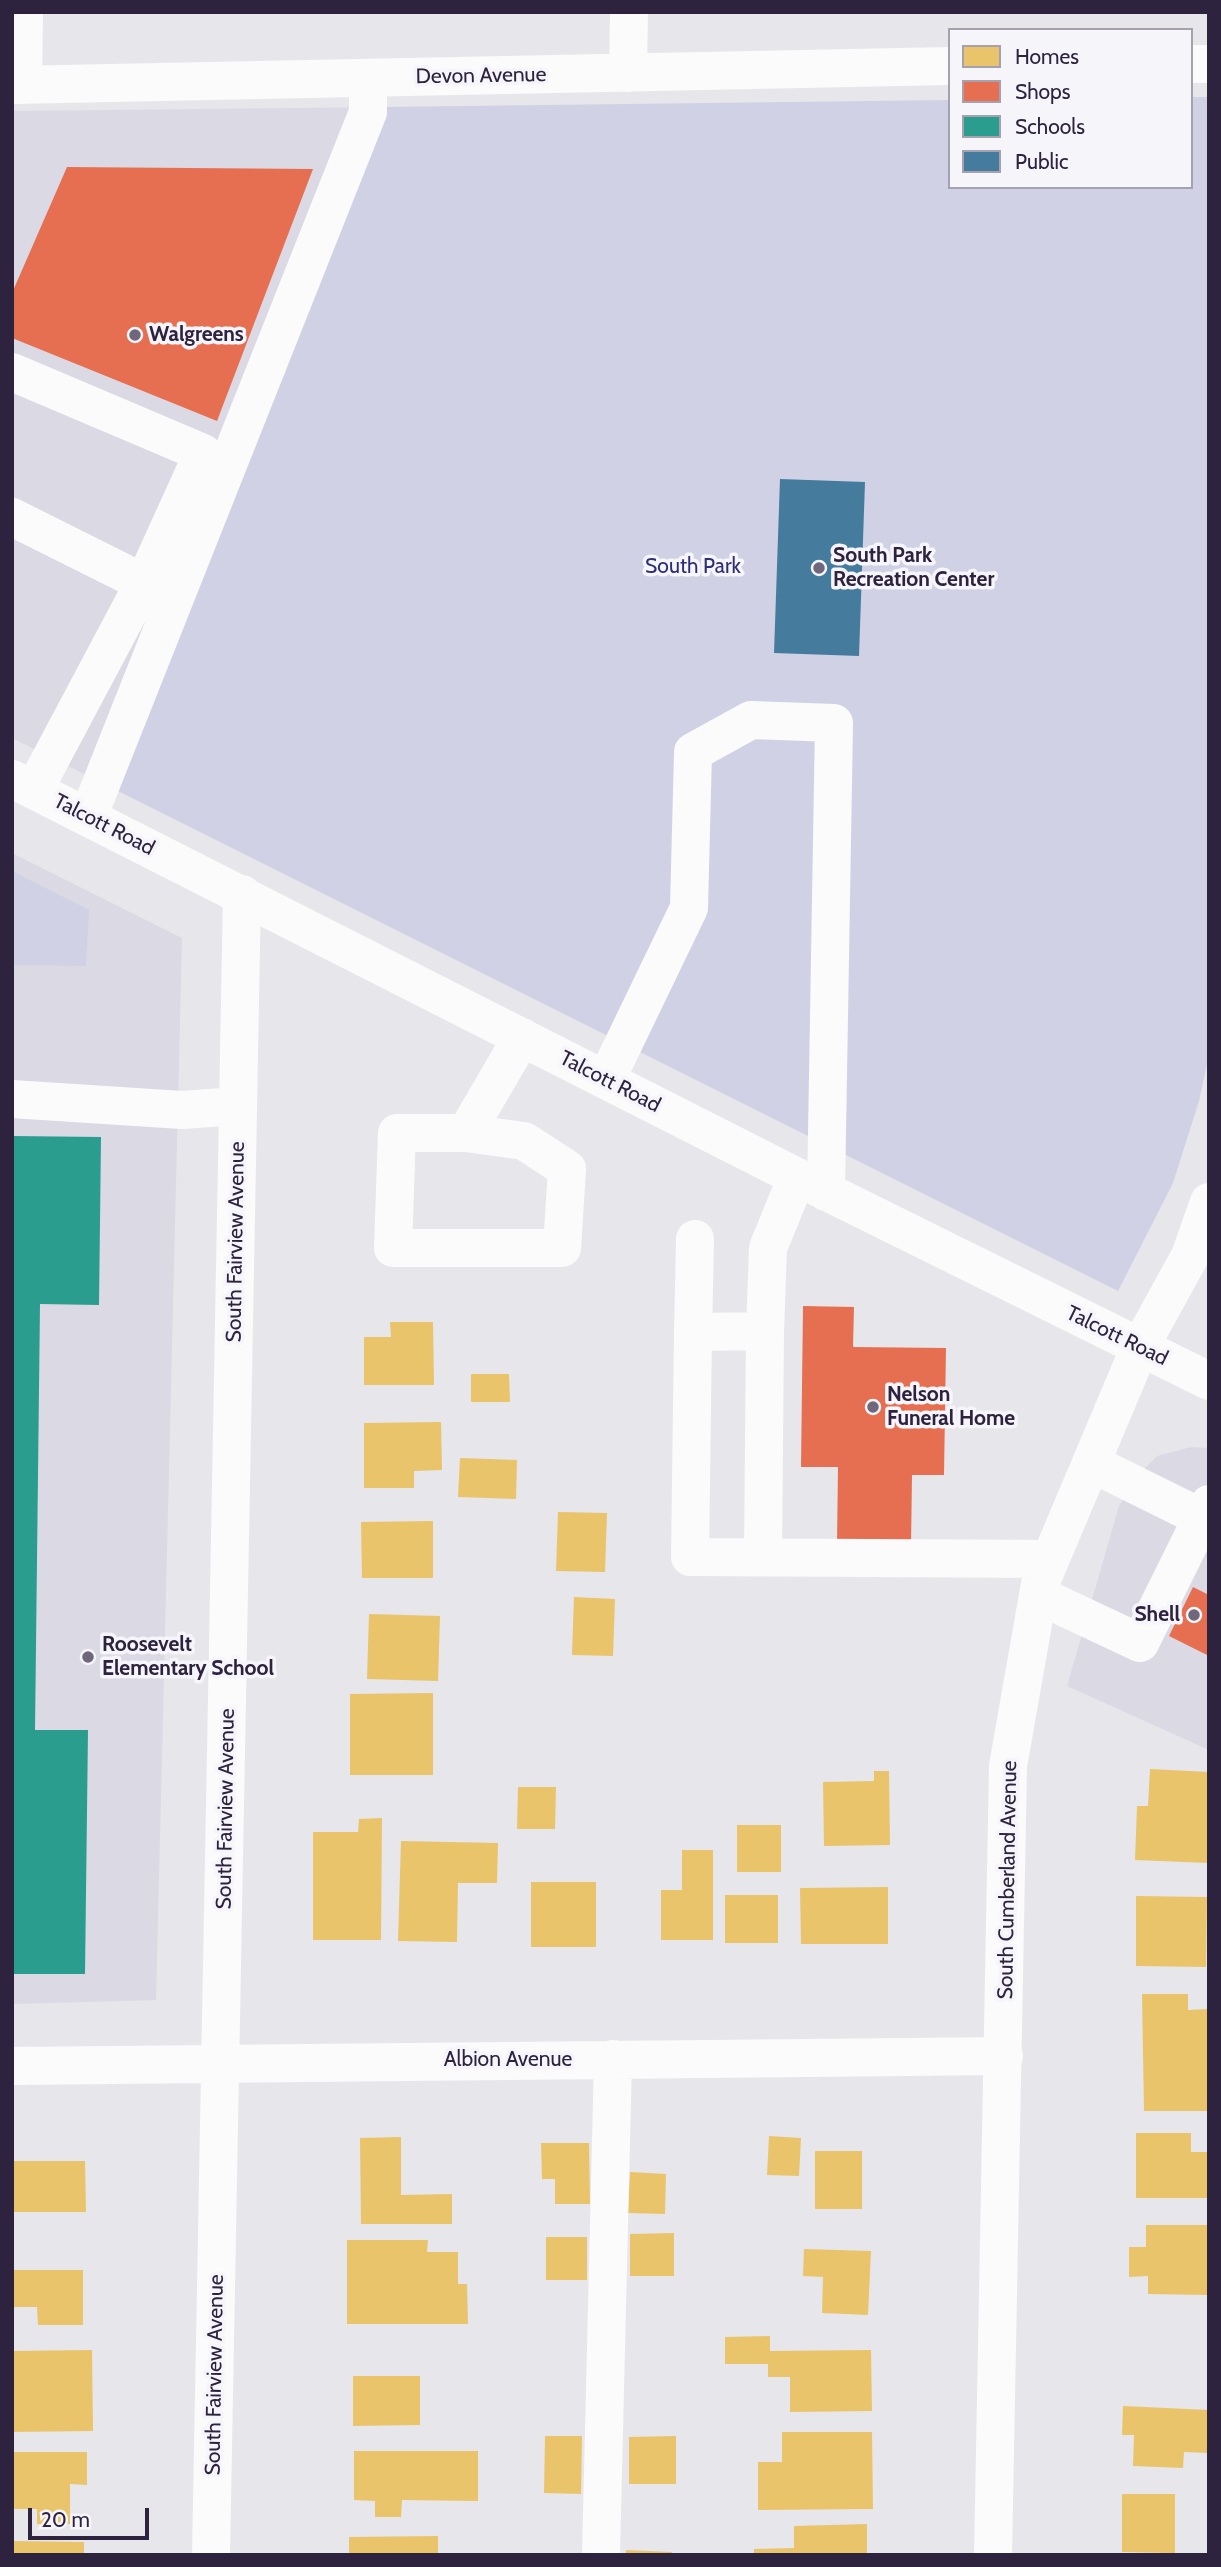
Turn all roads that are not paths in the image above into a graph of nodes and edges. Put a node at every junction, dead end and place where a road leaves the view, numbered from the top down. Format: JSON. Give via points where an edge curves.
{"nodes":[{"id":1,"x":24,"y":12,"type":"edge"},
{"id":2,"x":629,"y":12,"type":"edge"},
{"id":3,"x":948,"y":66,"type":"edge"},
{"id":4,"x":628,"y":73,"type":"junction"},
{"id":5,"x":368,"y":78,"type":"junction"},
{"id":6,"x":18,"y":85,"type":"edge"},
{"id":7,"x":12,"y":360,"type":"edge"},
{"id":8,"x":12,"y":372,"type":"edge"},
{"id":9,"x":203,"y":453,"type":"junction"},
{"id":10,"x":12,"y":517,"type":"edge"},
{"id":11,"x":144,"y":583,"type":"junction"},
{"id":12,"x":23,"y":785,"type":"edge"},
{"id":13,"x":88,"y":817,"type":"junction"},
{"id":14,"x":242,"y":894,"type":"junction"},
{"id":15,"x":522,"y":1037,"type":"junction"},
{"id":16,"x":606,"y":1080,"type":"junction"},
{"id":17,"x":12,"y":1099,"type":"edge"},
{"id":18,"x":238,"y":1106,"type":"junction"},
{"id":19,"x":466,"y":1133,"type":"junction"},
{"id":20,"x":812,"y":1185,"type":"junction"},
{"id":21,"x":1209,"y":1202,"type":"edge"},
{"id":22,"x":695,"y":1239,"type":"dead end"},
{"id":23,"x":765,"y":1331,"type":"junction"},
{"id":24,"x":693,"y":1332,"type":"junction"},
{"id":25,"x":1140,"y":1347,"type":"junction"},
{"id":26,"x":1209,"y":1381,"type":"edge"},
{"id":27,"x":1091,"y":1463,"type":"junction"},
{"id":28,"x":1205,"y":1511,"type":"edge"},
{"id":29,"x":763,"y":1557,"type":"junction"},
{"id":30,"x":1196,"y":1562,"type":"edge"},
{"id":31,"x":1044,"y":1577,"type":"junction"},
{"id":32,"x":1004,"y":2056,"type":"junction"},
{"id":33,"x":613,"y":2059,"type":"junction"},
{"id":34,"x":221,"y":2063,"type":"junction"},
{"id":35,"x":12,"y":2066,"type":"edge"},
{"id":36,"x":211,"y":2555,"type":"edge"},
{"id":37,"x":601,"y":2555,"type":"edge"},
{"id":38,"x":993,"y":2555,"type":"edge"}],
"edges":[{"from":1,"to":6,"type":"street"},
{"from":2,"to":4,"type":"street"},
{"from":3,"to":4,"type":"street","name":"Devon Avenue"},
{"from":4,"to":5,"type":"street","name":"Devon Avenue"},
{"from":5,"to":6,"type":"street","name":"Devon Avenue"},
{"from":5,"to":13,"type":"street","via":[[368,112]]},
{"from":7,"to":9,"type":"street","via":[[91,377],[184,416]]},
{"from":8,"to":9,"type":"street"},
{"from":9,"to":11,"type":"street"},
{"from":10,"to":11,"type":"street"},
{"from":11,"to":12,"type":"street"},
{"from":12,"to":13,"type":"street","name":"Talcott Road"},
{"from":13,"to":14,"type":"street","name":"Talcott Road"},
{"from":14,"to":15,"type":"street","name":"Talcott Road"},
{"from":14,"to":18,"type":"street","name":"South Fairview Avenue"},
{"from":15,"to":16,"type":"street","name":"Talcott Road"},
{"from":15,"to":19,"type":"street"},
{"from":16,"to":20,"type":"street","name":"Talcott Road"},
{"from":16,"to":20,"type":"street","via":[[689,908],[693,752],[751,720],[834,723]]},
{"from":17,"to":18,"type":"street","via":[[182,1110]]},
{"from":18,"to":34,"type":"street","name":"South Fairview Avenue"},
{"from":19,"to":19,"type":"street","via":[[397,1133],[393,1248],[562,1248],[567,1169],[524,1141]]},
{"from":20,"to":23,"type":"street","via":[[768,1248]]},
{"from":20,"to":25,"type":"street","name":"Talcott Road"},
{"from":21,"to":25,"type":"street","name":"South Cumberland Avenue","via":[[1190,1256]]},
{"from":22,"to":24,"type":"street"},
{"from":23,"to":24,"type":"street"},
{"from":23,"to":29,"type":"street"},
{"from":24,"to":29,"type":"street","via":[[690,1557]]},
{"from":25,"to":26,"type":"street","name":"Talcott Road"},
{"from":25,"to":27,"type":"street","name":"South Cumberland Avenue"},
{"from":27,"to":28,"type":"street"},
{"from":27,"to":31,"type":"street","name":"South Cumberland Avenue"},
{"from":28,"to":30,"type":"street"},
{"from":29,"to":31,"type":"street"},
{"from":30,"to":31,"type":"street","via":[[1140,1643]]},
{"from":31,"to":32,"type":"street","name":"South Cumberland Avenue","via":[[1008,1766]]},
{"from":32,"to":33,"type":"street","name":"Albion Avenue"},
{"from":32,"to":38,"type":"street","name":"South Cumberland Avenue"},
{"from":33,"to":34,"type":"street","name":"Albion Avenue"},
{"from":33,"to":37,"type":"street"},
{"from":34,"to":35,"type":"street","name":"Albion Avenue"},
{"from":34,"to":36,"type":"street","name":"South Fairview Avenue"}]}
